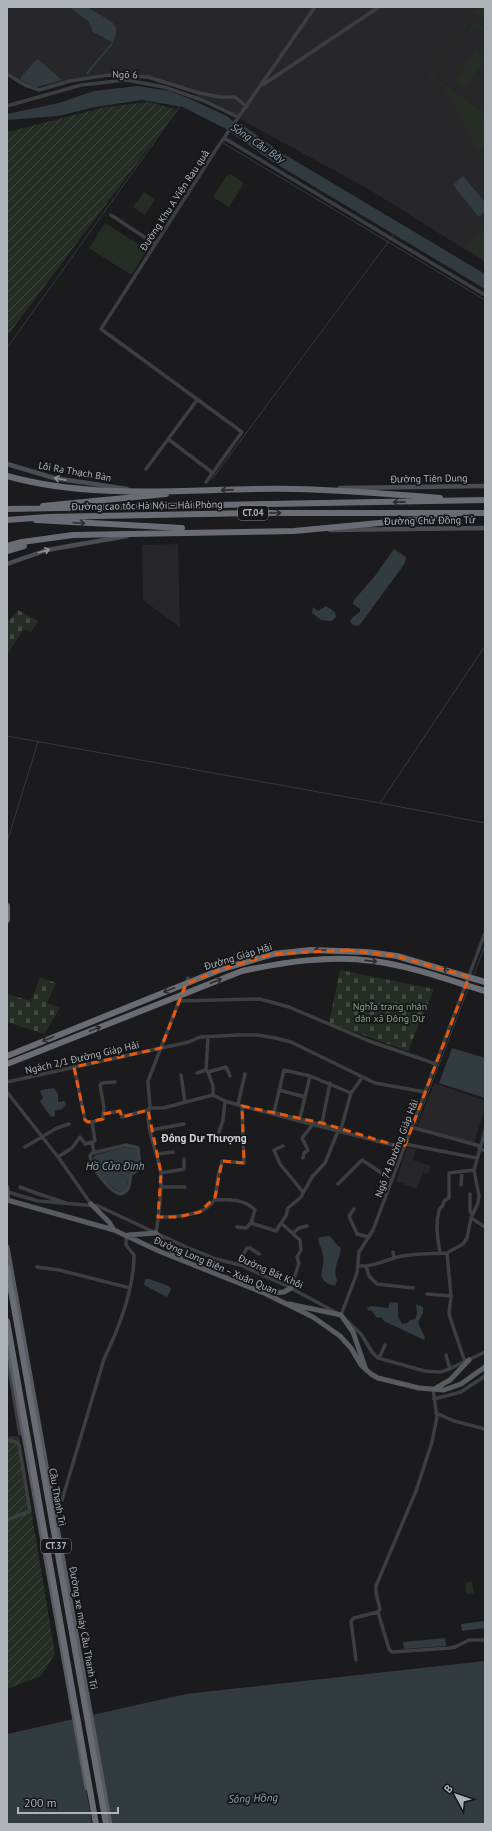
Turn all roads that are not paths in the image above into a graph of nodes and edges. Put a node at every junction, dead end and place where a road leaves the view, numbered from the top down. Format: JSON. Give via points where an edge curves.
{"nodes":[{"id":1,"x":315,"y":7,"type":"edge"},
{"id":2,"x":379,"y":7,"type":"edge"},
{"id":3,"x":7,"y":74,"type":"edge"},
{"id":4,"x":261,"y":86,"type":"junction"},
{"id":5,"x":7,"y":106,"type":"edge"},
{"id":6,"x":247,"y":107,"type":"junction"},
{"id":7,"x":238,"y":118,"type":"junction"},
{"id":8,"x":224,"y":138,"type":"junction"},
{"id":9,"x":111,"y":215,"type":"dead end"},
{"id":10,"x":155,"y":244,"type":"junction"},
{"id":11,"x":485,"y":295,"type":"edge"},
{"id":12,"x":197,"y":400,"type":"junction"},
{"id":13,"x":168,"y":439,"type":"junction"},
{"id":14,"x":7,"y":464,"type":"edge"},
{"id":15,"x":146,"y":469,"type":"dead end"},
{"id":16,"x":213,"y":473,"type":"junction"},
{"id":17,"x":7,"y":476,"type":"edge"},
{"id":18,"x":206,"y":482,"type":"dead end"},
{"id":19,"x":485,"y":486,"type":"edge"},
{"id":20,"x":294,"y":489,"type":"junction"},
{"id":21,"x":140,"y":491,"type":"junction"},
{"id":22,"x":207,"y":491,"type":"junction"},
{"id":23,"x":482,"y":501,"type":"edge"},
{"id":24,"x":7,"y":509,"type":"edge"},
{"id":25,"x":27,"y":509,"type":"junction"},
{"id":26,"x":482,"y":513,"type":"edge"},
{"id":27,"x":26,"y":519,"type":"junction"},
{"id":28,"x":7,"y":520,"type":"edge"},
{"id":29,"x":485,"y":528,"type":"edge"},
{"id":30,"x":225,"y":531,"type":"junction"},
{"id":31,"x":294,"y":531,"type":"junction"},
{"id":32,"x":148,"y":533,"type":"junction"},
{"id":33,"x":49,"y":538,"type":"junction"},
{"id":34,"x":7,"y":546,"type":"edge"},
{"id":35,"x":7,"y":551,"type":"edge"},
{"id":36,"x":7,"y":564,"type":"edge"},
{"id":37,"x":7,"y":906,"type":"edge"},
{"id":38,"x":7,"y":920,"type":"edge"},
{"id":39,"x":485,"y":933,"type":"edge"},
{"id":40,"x":469,"y":977,"type":"junction"},
{"id":41,"x":187,"y":981,"type":"junction"},
{"id":42,"x":485,"y":982,"type":"edge"},
{"id":43,"x":466,"y":985,"type":"junction"},
{"id":44,"x":485,"y":991,"type":"edge"},
{"id":45,"x":181,"y":994,"type":"junction"},
{"id":46,"x":178,"y":1002,"type":"junction"},
{"id":47,"x":208,"y":1037,"type":"junction"},
{"id":48,"x":161,"y":1048,"type":"junction"},
{"id":49,"x":7,"y":1056,"type":"edge"},
{"id":50,"x":7,"y":1064,"type":"edge"},
{"id":51,"x":436,"y":1064,"type":"junction"},
{"id":52,"x":74,"y":1067,"type":"junction"},
{"id":53,"x":207,"y":1071,"type":"junction"},
{"id":54,"x":197,"y":1073,"type":"dead end"},
{"id":55,"x":246,"y":1074,"type":"dead end"},
{"id":56,"x":181,"y":1075,"type":"dead end"},
{"id":57,"x":230,"y":1076,"type":"dead end"},
{"id":58,"x":310,"y":1076,"type":"junction"},
{"id":59,"x":362,"y":1078,"type":"junction"},
{"id":60,"x":7,"y":1082,"type":"edge"},
{"id":61,"x":114,"y":1082,"type":"dead end"},
{"id":62,"x":330,"y":1083,"type":"junction"},
{"id":63,"x":279,"y":1090,"type":"junction"},
{"id":64,"x":7,"y":1092,"type":"edge"},
{"id":65,"x":425,"y":1092,"type":"junction"},
{"id":66,"x":351,"y":1093,"type":"junction"},
{"id":67,"x":213,"y":1095,"type":"junction"},
{"id":68,"x":305,"y":1097,"type":"junction"},
{"id":69,"x":225,"y":1101,"type":"junction"},
{"id":70,"x":185,"y":1102,"type":"junction"},
{"id":71,"x":240,"y":1105,"type":"junction"},
{"id":72,"x":149,"y":1109,"type":"junction"},
{"id":73,"x":267,"y":1112,"type":"junction"},
{"id":74,"x":274,"y":1112,"type":"junction"},
{"id":75,"x":103,"y":1114,"type":"junction"},
{"id":76,"x":300,"y":1118,"type":"junction"},
{"id":77,"x":92,"y":1122,"type":"junction"},
{"id":78,"x":69,"y":1124,"type":"dead end"},
{"id":79,"x":184,"y":1124,"type":"dead end"},
{"id":80,"x":313,"y":1124,"type":"junction"},
{"id":81,"x":322,"y":1124,"type":"junction"},
{"id":82,"x":411,"y":1127,"type":"junction"},
{"id":83,"x":151,"y":1130,"type":"junction"},
{"id":84,"x":340,"y":1130,"type":"junction"},
{"id":85,"x":219,"y":1132,"type":"dead end"},
{"id":86,"x":485,"y":1133,"type":"edge"},
{"id":87,"x":42,"y":1137,"type":"junction"},
{"id":88,"x":92,"y":1142,"type":"junction"},
{"id":89,"x":283,"y":1146,"type":"dead end"},
{"id":90,"x":405,"y":1146,"type":"junction"},
{"id":91,"x":480,"y":1146,"type":"junction"},
{"id":92,"x":24,"y":1147,"type":"dead end"},
{"id":93,"x":485,"y":1151,"type":"edge"},
{"id":94,"x":94,"y":1152,"type":"junction"},
{"id":95,"x":173,"y":1152,"type":"dead end"},
{"id":96,"x":156,"y":1154,"type":"junction"},
{"id":97,"x":58,"y":1157,"type":"junction"},
{"id":98,"x":303,"y":1158,"type":"dead end"},
{"id":99,"x":477,"y":1158,"type":"junction"},
{"id":100,"x":184,"y":1159,"type":"dead end"},
{"id":101,"x":474,"y":1170,"type":"junction"},
{"id":102,"x":462,"y":1172,"type":"junction"},
{"id":103,"x":160,"y":1173,"type":"junction"},
{"id":104,"x":392,"y":1180,"type":"junction"},
{"id":105,"x":338,"y":1184,"type":"dead end"},
{"id":106,"x":461,"y":1185,"type":"dead end"},
{"id":107,"x":20,"y":1187,"type":"dead end"},
{"id":108,"x":161,"y":1187,"type":"junction"},
{"id":109,"x":185,"y":1187,"type":"dead end"},
{"id":110,"x":8,"y":1189,"type":"edge"},
{"id":111,"x":303,"y":1192,"type":"junction"},
{"id":112,"x":470,"y":1194,"type":"dead end"},
{"id":113,"x":8,"y":1200,"type":"edge"},
{"id":114,"x":214,"y":1200,"type":"junction"},
{"id":115,"x":70,"y":1204,"type":"junction"},
{"id":116,"x":91,"y":1204,"type":"junction"},
{"id":117,"x":354,"y":1209,"type":"dead end"},
{"id":118,"x":471,"y":1216,"type":"junction"},
{"id":119,"x":158,"y":1217,"type":"junction"},
{"id":120,"x":251,"y":1223,"type":"junction"},
{"id":121,"x":281,"y":1223,"type":"junction"},
{"id":122,"x":307,"y":1226,"type":"dead end"},
{"id":123,"x":236,"y":1227,"type":"dead end"},
{"id":124,"x":485,"y":1227,"type":"edge"},
{"id":125,"x":114,"y":1230,"type":"junction"},
{"id":126,"x":156,"y":1233,"type":"junction"},
{"id":127,"x":293,"y":1233,"type":"junction"},
{"id":128,"x":126,"y":1235,"type":"junction"},
{"id":129,"x":369,"y":1237,"type":"junction"},
{"id":130,"x":7,"y":1247,"type":"edge"},
{"id":131,"x":393,"y":1252,"type":"dead end"},
{"id":132,"x":440,"y":1253,"type":"junction"},
{"id":133,"x":446,"y":1253,"type":"junction"},
{"id":134,"x":259,"y":1254,"type":"dead end"},
{"id":135,"x":394,"y":1258,"type":"junction"},
{"id":136,"x":185,"y":1261,"type":"junction"},
{"id":137,"x":238,"y":1264,"type":"junction"},
{"id":138,"x":358,"y":1266,"type":"junction"},
{"id":139,"x":366,"y":1266,"type":"junction"},
{"id":140,"x":37,"y":1267,"type":"dead end"},
{"id":141,"x":7,"y":1268,"type":"edge"},
{"id":142,"x":130,"y":1288,"type":"junction"},
{"id":143,"x":291,"y":1288,"type":"junction"},
{"id":144,"x":413,"y":1288,"type":"dead end"},
{"id":145,"x":264,"y":1293,"type":"junction"},
{"id":146,"x":427,"y":1294,"type":"dead end"},
{"id":147,"x":451,"y":1296,"type":"junction"},
{"id":148,"x":284,"y":1303,"type":"junction"},
{"id":149,"x":341,"y":1315,"type":"junction"},
{"id":150,"x":7,"y":1321,"type":"edge"},
{"id":151,"x":7,"y":1340,"type":"edge"},
{"id":152,"x":385,"y":1345,"type":"dead end"},
{"id":153,"x":485,"y":1352,"type":"edge"},
{"id":154,"x":446,"y":1355,"type":"dead end"},
{"id":155,"x":7,"y":1357,"type":"edge"},
{"id":156,"x":379,"y":1358,"type":"junction"},
{"id":157,"x":467,"y":1361,"type":"junction"},
{"id":158,"x":485,"y":1367,"type":"edge"},
{"id":159,"x":450,"y":1368,"type":"junction"},
{"id":160,"x":366,"y":1371,"type":"junction"},
{"id":161,"x":485,"y":1376,"type":"edge"},
{"id":162,"x":433,"y":1389,"type":"junction"},
{"id":163,"x":434,"y":1398,"type":"junction"},
{"id":164,"x":436,"y":1413,"type":"junction"},
{"id":165,"x":485,"y":1429,"type":"edge"},
{"id":166,"x":20,"y":1434,"type":"dead end"},
{"id":167,"x":7,"y":1440,"type":"edge"},
{"id":168,"x":62,"y":1500,"type":"dead end"},
{"id":169,"x":7,"y":1520,"type":"edge"},
{"id":170,"x":378,"y":1612,"type":"junction"},
{"id":171,"x":485,"y":1640,"type":"edge"},
{"id":172,"x":356,"y":1660,"type":"dead end"},
{"id":173,"x":93,"y":1824,"type":"edge"},
{"id":174,"x":96,"y":1824,"type":"edge"},
{"id":175,"x":106,"y":1824,"type":"edge"},
{"id":176,"x":110,"y":1824,"type":"edge"}],
"edges":[{"from":1,"to":4,"type":"street","name":"Đường Khu A Viện Rau quả"},
{"from":2,"to":4,"type":"street"},
{"from":3,"to":6,"type":"street","via":[[39,90],[70,81],[108,75],[148,78],[199,93],[235,97]]},
{"from":4,"to":6,"type":"street","name":"Đường Khu A Viện Rau quả"},
{"from":5,"to":7,"type":"street","name":"Ngõ 6","via":[[81,85],[126,80],[164,87],[202,100]]},
{"from":6,"to":7,"type":"street","name":"Đường Khu A Viện Rau quả"},
{"from":7,"to":8,"type":"street","name":"Đường Khu A Viện Rau quả"},
{"from":8,"to":10,"type":"street","name":"Đường Khu A Viện Rau quả"},
{"from":8,"to":11,"type":"street"},
{"from":9,"to":10,"type":"street"},
{"from":10,"to":12,"type":"street","name":"Đường Khu A Viện Rau quả","via":[[101,328]]},
{"from":12,"to":13,"type":"street"},
{"from":12,"to":16,"type":"street","via":[[242,432]]},
{"from":13,"to":15,"type":"street"},
{"from":13,"to":16,"type":"street"},
{"from":21,"to":14,"type":"main road","name":"Lối Ra Thạch Bàn","one_way":true,"via":[[54,478]]},
{"from":16,"to":18,"type":"street"},
{"from":17,"to":21,"type":"highway","via":[[64,488]]},
{"from":19,"to":20,"type":"main road","name":"Đường Tiên Dung"},
{"from":20,"to":22,"type":"highway","one_way":true},
{"from":20,"to":23,"type":"highway"},
{"from":21,"to":22,"type":"highway"},
{"from":22,"to":25,"type":"highway","via":[[54,504]]},
{"from":23,"to":25,"type":"highway","name":"Đường cao tốc Hà Nội – Hải Phòng","number":"CT.04","one_way":true},
{"from":24,"to":25,"type":"highway","name":"Đường cao tốc Hà Nội – Hải Phòng","number":"CT.04"},
{"from":27,"to":26,"type":"highway","name":"Đường cao tốc Hà Nội – Hải Phòng","number":"CT.04","one_way":true,"via":[[239,514]]},
{"from":26,"to":31,"type":"highway","number":"CT.04"},
{"from":27,"to":28,"type":"highway","name":"Đường cao tốc Hà Nội – Hải Phòng","number":"CT.04"},
{"from":27,"to":30,"type":"highway","one_way":true},
{"from":29,"to":31,"type":"main road","name":"Đường Chử Đồng Tử"},
{"from":30,"to":31,"type":"highway"},
{"from":30,"to":32,"type":"highway"},
{"from":32,"to":33,"type":"highway"},
{"from":36,"to":32,"type":"main road","one_way":true,"via":[[47,550]]},
{"from":33,"to":34,"type":"highway"},
{"from":33,"to":35,"type":"highway"},
{"from":37,"to":38,"type":"highway"},
{"from":39,"to":40,"type":"street","name":"Ngõ 74 Đường Giáp Hải"},
{"from":40,"to":41,"type":"highway","name":"Đường Giáp Hải","one_way":true,"via":[[397,956],[347,950],[311,950],[259,957]]},
{"from":40,"to":42,"type":"highway","name":"Đường Giáp Hải"},
{"from":40,"to":43,"type":"street","name":"Ngõ 74 Đường Giáp Hải"},
{"from":41,"to":45,"type":"street"},
{"from":41,"to":49,"type":"highway","name":"Đường Giáp Hải","one_way":true},
{"from":43,"to":44,"type":"highway","name":"Đường Giáp Hải"},
{"from":45,"to":43,"type":"highway","name":"Đường Giáp Hải","one_way":true,"via":[[242,971],[300,960],[328,959],[372,961],[416,969]]},
{"from":43,"to":51,"type":"street","name":"Ngõ 74 Đường Giáp Hải"},
{"from":45,"to":46,"type":"street"},
{"from":50,"to":45,"type":"highway","name":"Đường Giáp Hải","one_way":true},
{"from":46,"to":48,"type":"street"},
{"from":46,"to":51,"type":"street","via":[[260,999],[289,1007],[369,1041]]},
{"from":47,"to":48,"type":"street","name":"Ngách 2/1 Đường Giáp Hải"},
{"from":47,"to":53,"type":"street"},
{"from":47,"to":59,"type":"street","name":"Ngách 2/1 Đường Giáp Hải","via":[[257,1035],[275,1038],[317,1054]]},
{"from":48,"to":52,"type":"street","name":"Ngách 2/1 Đường Giáp Hải"},
{"from":48,"to":72,"type":"street","via":[[148,1081]]},
{"from":51,"to":65,"type":"street","name":"Ngõ 74 Đường Giáp Hải"},
{"from":52,"to":60,"type":"street","name":"Ngách 2/1 Đường Giáp Hải"},
{"from":52,"to":77,"type":"street","via":[[85,1120]]},
{"from":53,"to":54,"type":"street"},
{"from":53,"to":57,"type":"street","via":[[226,1067]]},
{"from":53,"to":67,"type":"street","via":[[213,1086]]},
{"from":55,"to":71,"type":"street","via":[[240,1089]]},
{"from":56,"to":70,"type":"street"},
{"from":58,"to":62,"type":"street"},
{"from":58,"to":63,"type":"street","via":[[284,1070]]},
{"from":58,"to":68,"type":"street"},
{"from":59,"to":65,"type":"street","name":"Ngách 2/1 Đường Giáp Hải","via":[[384,1085]]},
{"from":59,"to":66,"type":"street"},
{"from":61,"to":75,"type":"street","via":[[100,1085]]},
{"from":62,"to":66,"type":"street"},
{"from":62,"to":81,"type":"street"},
{"from":63,"to":68,"type":"street"},
{"from":63,"to":74,"type":"street"},
{"from":64,"to":87,"type":"street"},
{"from":65,"to":82,"type":"street","name":"Ngõ 74 Đường Giáp Hải"},
{"from":66,"to":84,"type":"street"},
{"from":67,"to":69,"type":"street"},
{"from":67,"to":70,"type":"street"},
{"from":68,"to":76,"type":"street"},
{"from":69,"to":71,"type":"street"},
{"from":69,"to":85,"type":"street"},
{"from":70,"to":72,"type":"street"},
{"from":71,"to":73,"type":"street"},
{"from":71,"to":114,"type":"street","via":[[244,1162],[222,1161]]},
{"from":72,"to":75,"type":"street","via":[[122,1117],[120,1111]]},
{"from":72,"to":83,"type":"street"},
{"from":73,"to":74,"type":"street"},
{"from":73,"to":80,"type":"street"},
{"from":74,"to":76,"type":"street"},
{"from":75,"to":77,"type":"street","via":[[103,1119]]},
{"from":76,"to":81,"type":"street"},
{"from":77,"to":88,"type":"street","via":[[95,1141]]},
{"from":78,"to":87,"type":"street"},
{"from":79,"to":83,"type":"street"},
{"from":80,"to":84,"type":"street"},
{"from":80,"to":98,"type":"street","via":[[302,1138],[308,1150]]},
{"from":81,"to":84,"type":"street"},
{"from":82,"to":90,"type":"street","name":"Ngõ 74 Đường Giáp Hải"},
{"from":82,"to":91,"type":"street"},
{"from":83,"to":96,"type":"street"},
{"from":84,"to":90,"type":"street"},
{"from":84,"to":111,"type":"street","via":[[325,1163]]},
{"from":86,"to":91,"type":"street"},
{"from":87,"to":92,"type":"street"},
{"from":87,"to":97,"type":"street"},
{"from":88,"to":94,"type":"street"},
{"from":88,"to":97,"type":"street","via":[[85,1144],[80,1137],[72,1148]]},
{"from":89,"to":111,"type":"street","via":[[274,1150],[277,1160]]},
{"from":90,"to":99,"type":"street"},
{"from":90,"to":104,"type":"street","name":"Ngõ 74 Đường Giáp Hải"},
{"from":91,"to":93,"type":"street"},
{"from":91,"to":99,"type":"street"},
{"from":94,"to":94,"type":"street","via":[[126,1145],[138,1148],[140,1170],[131,1174],[130,1186],[124,1193],[113,1191],[94,1167],[90,1156]]},
{"from":95,"to":96,"type":"street"},
{"from":96,"to":103,"type":"street"},
{"from":97,"to":116,"type":"street"},
{"from":99,"to":101,"type":"street"},
{"from":100,"to":103,"type":"street","via":[[184,1169]]},
{"from":101,"to":102,"type":"street"},
{"from":101,"to":118,"type":"street","via":[[479,1196]]},
{"from":102,"to":106,"type":"street"},
{"from":102,"to":132,"type":"street","via":[[449,1173],[449,1198],[439,1210],[437,1231]]},
{"from":103,"to":108,"type":"street"},
{"from":104,"to":105,"type":"street","via":[[362,1160]]},
{"from":104,"to":129,"type":"street","name":"Ngõ 74 Đường Giáp Hải"},
{"from":107,"to":115,"type":"street"},
{"from":108,"to":109,"type":"street"},
{"from":108,"to":119,"type":"street"},
{"from":110,"to":113,"type":"main road"},
{"from":110,"to":115,"type":"street","name":"Đường Bát Khối","via":[[38,1201]]},
{"from":111,"to":121,"type":"street","via":[[288,1208]]},
{"from":112,"to":118,"type":"street"},
{"from":113,"to":125,"type":"main road","name":"Đường Long Biên – Xuân Quan"},
{"from":114,"to":119,"type":"street","via":[[200,1212],[178,1217]]},
{"from":114,"to":120,"type":"street","via":[[248,1204],[255,1210]]},
{"from":115,"to":116,"type":"street","name":"Đường Bát Khối"},
{"from":116,"to":125,"type":"main road"},
{"from":116,"to":126,"type":"street","name":"Đường Bát Khối"},
{"from":117,"to":129,"type":"street","via":[[349,1216],[352,1226],[357,1234]]},
{"from":118,"to":124,"type":"street"},
{"from":118,"to":133,"type":"street","via":[[467,1238],[463,1244]]},
{"from":119,"to":126,"type":"street"},
{"from":120,"to":121,"type":"street","via":[[276,1232]]},
{"from":120,"to":123,"type":"street","via":[[245,1229]]},
{"from":121,"to":127,"type":"street"},
{"from":122,"to":127,"type":"street"},
{"from":125,"to":128,"type":"main road","name":"Đường Long Biên – Xuân Quan"},
{"from":126,"to":128,"type":"main road"},
{"from":126,"to":136,"type":"main road","via":[[166,1246]]},
{"from":126,"to":137,"type":"street","name":"Đường Bát Khối","via":[[216,1259]]},
{"from":127,"to":143,"type":"street","via":[[300,1240],[301,1250],[297,1257],[298,1269]]},
{"from":128,"to":136,"type":"main road","name":"Đường Long Biên – Xuân Quan"},
{"from":128,"to":142,"type":"street","via":[[126,1245],[134,1255]]},
{"from":129,"to":138,"type":"street","name":"Ngõ 74 Đường Giáp Hải","via":[[359,1252]]},
{"from":130,"to":176,"type":"main road","name":"Đường xe máy Cầu Thanh Trì"},
{"from":131,"to":135,"type":"street"},
{"from":132,"to":133,"type":"street"},
{"from":132,"to":135,"type":"street"},
{"from":133,"to":147,"type":"street"},
{"from":134,"to":137,"type":"street","via":[[247,1248]]},
{"from":135,"to":139,"type":"street"},
{"from":136,"to":145,"type":"main road","name":"Đường Long Biên – Xuân Quan"},
{"from":137,"to":143,"type":"street","name":"Đường Bát Khối"},
{"from":138,"to":139,"type":"street"},
{"from":138,"to":149,"type":"street","name":"Ngõ 74 Đường Giáp Hải"},
{"from":139,"to":144,"type":"street","via":[[369,1276],[377,1284]]},
{"from":140,"to":142,"type":"street"},
{"from":141,"to":175,"type":"highway","name":"Cầu Thanh Trì","number":"CT.37"},
{"from":142,"to":168,"type":"street","via":[[112,1346],[104,1359]]},
{"from":143,"to":145,"type":"main road","via":[[284,1292]]},
{"from":143,"to":149,"type":"street","name":"Đường Bát Khối"},
{"from":145,"to":148,"type":"main road","name":"Đường Long Biên – Xuân Quan"},
{"from":146,"to":147,"type":"street"},
{"from":147,"to":157,"type":"street","via":[[449,1314]]},
{"from":148,"to":149,"type":"main road"},
{"from":148,"to":160,"type":"main road","name":"Đường Long Biên – Xuân Quan","via":[[313,1317],[340,1336]]},
{"from":149,"to":156,"type":"street","name":"Đường Bát Khối","via":[[359,1331],[372,1352]]},
{"from":149,"to":160,"type":"main road","via":[[353,1332]]},
{"from":150,"to":174,"type":"highway","name":"Cầu Thanh Trì","number":"CT.37"},
{"from":151,"to":173,"type":"main road"},
{"from":152,"to":156,"type":"street"},
{"from":153,"to":157,"type":"street"},
{"from":154,"to":159,"type":"street"},
{"from":155,"to":166,"type":"street"},
{"from":156,"to":159,"type":"street","via":[[425,1371],[440,1372]]},
{"from":157,"to":159,"type":"street"},
{"from":157,"to":162,"type":"main road","via":[[450,1380]]},
{"from":158,"to":162,"type":"main road","via":[[453,1388]]},
{"from":160,"to":162,"type":"main road","via":[[388,1381]]},
{"from":161,"to":163,"type":"street","via":[[461,1392]]},
{"from":162,"to":163,"type":"street"},
{"from":163,"to":164,"type":"street"},
{"from":164,"to":165,"type":"street","via":[[454,1421]]},
{"from":164,"to":170,"type":"street","via":[[432,1442],[416,1491],[376,1586],[380,1607]]},
{"from":167,"to":169,"type":"street","via":[[19,1444],[30,1511]]},
{"from":170,"to":171,"type":"street","via":[[392,1652],[450,1648],[469,1640]]},
{"from":170,"to":172,"type":"street","via":[[351,1621]]}]}
